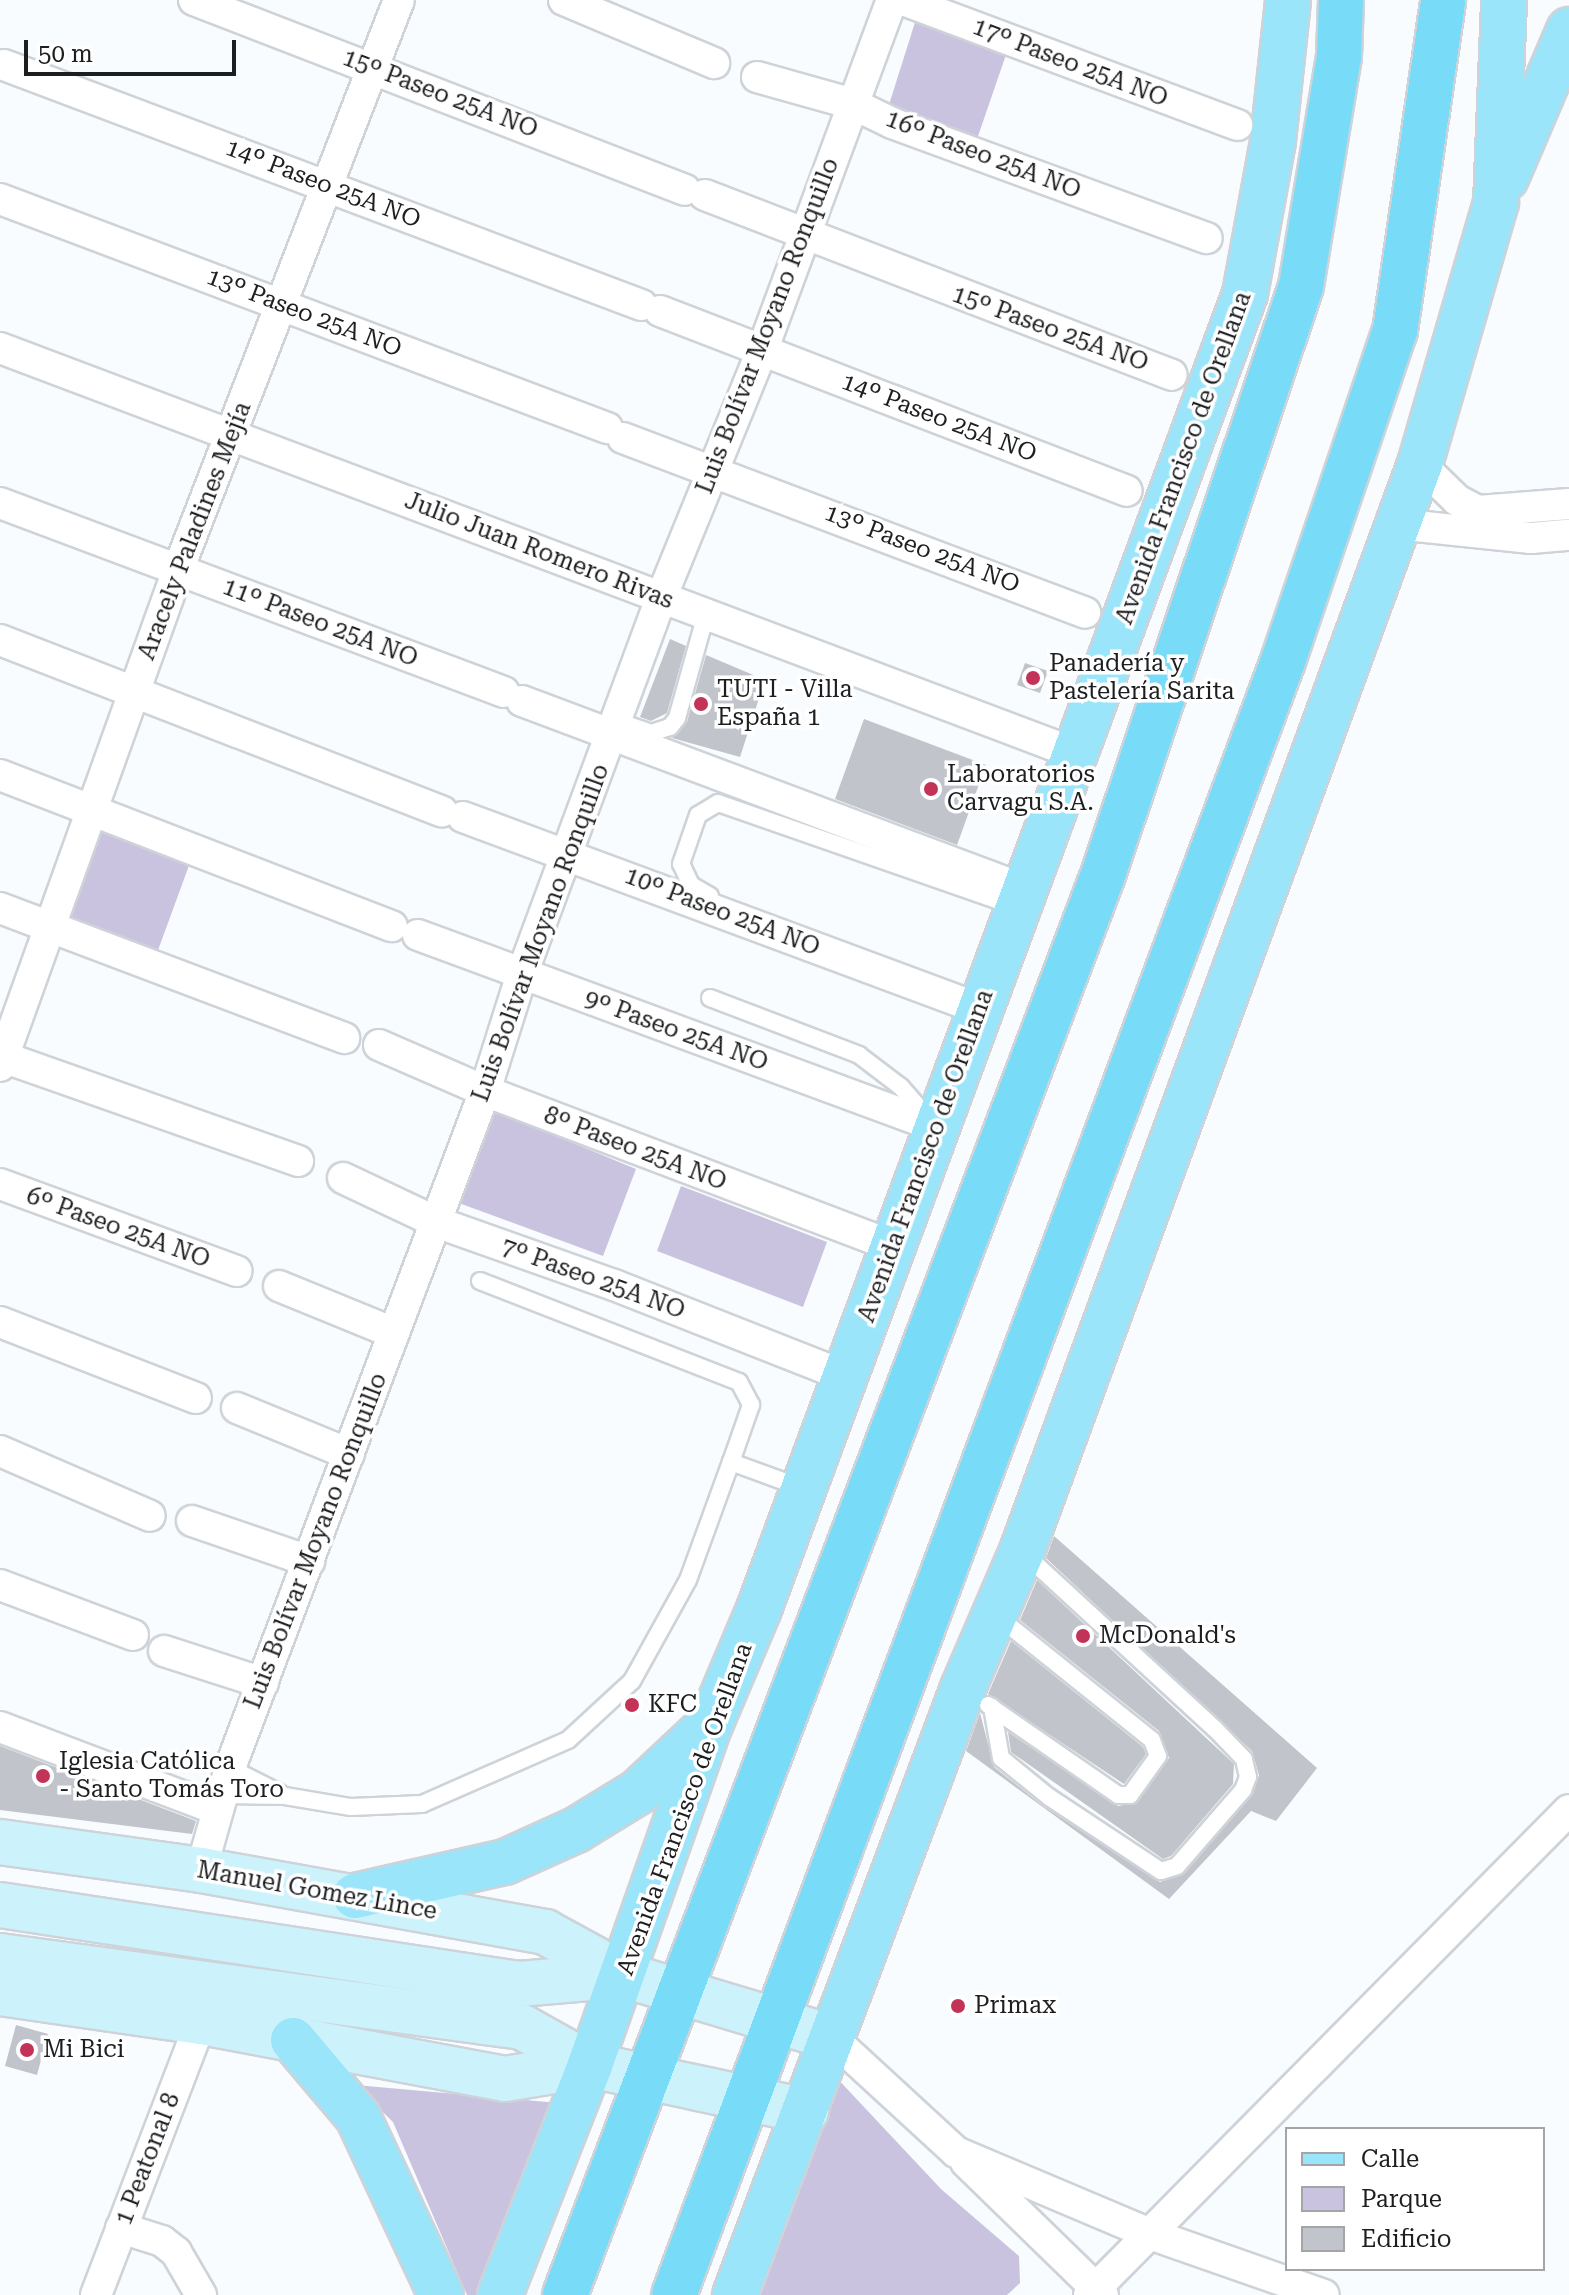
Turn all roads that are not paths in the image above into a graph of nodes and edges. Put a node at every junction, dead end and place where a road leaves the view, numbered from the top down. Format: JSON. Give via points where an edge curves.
{"nodes":[{"id":1,"x":194,"y":0,"type":"edge"},
{"id":2,"x":399,"y":0,"type":"edge"},
{"id":3,"x":564,"y":0,"type":"edge"},
{"id":4,"x":892,"y":0,"type":"edge"},
{"id":5,"x":903,"y":0,"type":"edge"},
{"id":6,"x":1288,"y":0,"type":"edge"},
{"id":7,"x":1341,"y":0,"type":"edge"},
{"id":8,"x":1443,"y":0,"type":"edge"},
{"id":9,"x":1504,"y":0,"type":"edge"},
{"id":10,"x":1569,"y":30,"type":"edge"},
{"id":11,"x":714,"y":63,"type":"dead end"},
{"id":12,"x":4,"y":65,"type":"dead end"},
{"id":13,"x":374,"y":68,"type":"junction"},
{"id":14,"x":757,"y":77,"type":"dead end"},
{"id":15,"x":853,"y":104,"type":"junction"},
{"id":16,"x":1237,"y":125,"type":"dead end"},
{"id":17,"x":329,"y":185,"type":"junction"},
{"id":18,"x":0,"y":199,"type":"edge"},
{"id":19,"x":1496,"y":202,"type":"junction"},
{"id":20,"x":805,"y":234,"type":"junction"},
{"id":21,"x":1207,"y":238,"type":"dead end"},
{"id":22,"x":284,"y":305,"type":"junction"},
{"id":23,"x":0,"y":348,"type":"edge"},
{"id":24,"x":762,"y":351,"type":"junction"},
{"id":25,"x":1172,"y":375,"type":"dead end"},
{"id":26,"x":231,"y":435,"type":"junction"},
{"id":27,"x":1420,"y":464,"type":"junction"},
{"id":28,"x":714,"y":470,"type":"junction"},
{"id":29,"x":1127,"y":491,"type":"dead end"},
{"id":30,"x":0,"y":503,"type":"edge"},
{"id":31,"x":1569,"y":504,"type":"edge"},
{"id":32,"x":1478,"y":523,"type":"junction"},
{"id":33,"x":1397,"y":524,"type":"junction"},
{"id":34,"x":1569,"y":535,"type":"edge"},
{"id":35,"x":178,"y":570,"type":"junction"},
{"id":36,"x":661,"y":598,"type":"junction"},
{"id":37,"x":1085,"y":613,"type":"dead end"},
{"id":38,"x":706,"y":614,"type":"junction"},
{"id":39,"x":0,"y":640,"type":"edge"},
{"id":40,"x":134,"y":690,"type":"junction"},
{"id":41,"x":615,"y":727,"type":"junction"},
{"id":42,"x":1077,"y":754,"type":"junction"},
{"id":43,"x":0,"y":775,"type":"edge"},
{"id":44,"x":94,"y":808,"type":"junction"},
{"id":45,"x":567,"y":854,"type":"junction"},
{"id":46,"x":1020,"y":898,"type":"junction"},
{"id":47,"x":0,"y":908,"type":"edge"},
{"id":48,"x":53,"y":926,"type":"junction"},
{"id":49,"x":522,"y":974,"type":"junction"},
{"id":50,"x":710,"y":998,"type":"dead end"},
{"id":51,"x":982,"y":1003,"type":"junction"},
{"id":52,"x":344,"y":1038,"type":"dead end"},
{"id":53,"x":379,"y":1045,"type":"dead end"},
{"id":54,"x":1,"y":1060,"type":"edge"},
{"id":55,"x":485,"y":1091,"type":"junction"},
{"id":56,"x":935,"y":1126,"type":"junction"},
{"id":57,"x":298,"y":1161,"type":"dead end"},
{"id":58,"x":343,"y":1178,"type":"dead end"},
{"id":59,"x":0,"y":1184,"type":"edge"},
{"id":60,"x":436,"y":1222,"type":"junction"},
{"id":61,"x":893,"y":1246,"type":"junction"},
{"id":62,"x":236,"y":1271,"type":"dead end"},
{"id":63,"x":480,"y":1281,"type":"dead end"},
{"id":64,"x":279,"y":1286,"type":"dead end"},
{"id":65,"x":0,"y":1322,"type":"edge"},
{"id":66,"x":394,"y":1333,"type":"junction"},
{"id":67,"x":845,"y":1376,"type":"junction"},
{"id":68,"x":196,"y":1398,"type":"dead end"},
{"id":69,"x":237,"y":1408,"type":"dead end"},
{"id":70,"x":0,"y":1451,"type":"edge"},
{"id":71,"x":349,"y":1454,"type":"junction"},
{"id":72,"x":731,"y":1462,"type":"junction"},
{"id":73,"x":804,"y":1488,"type":"junction"},
{"id":74,"x":150,"y":1516,"type":"dead end"},
{"id":75,"x":192,"y":1521,"type":"dead end"},
{"id":76,"x":1022,"y":1551,"type":"junction"},
{"id":77,"x":309,"y":1561,"type":"junction"},
{"id":78,"x":0,"y":1585,"type":"edge"},
{"id":79,"x":996,"y":1615,"type":"junction"},
{"id":80,"x":133,"y":1635,"type":"dead end"},
{"id":81,"x":164,"y":1651,"type":"dead end"},
{"id":82,"x":263,"y":1683,"type":"junction"},
{"id":83,"x":978,"y":1698,"type":"junction"},
{"id":84,"x":710,"y":1725,"type":"junction"},
{"id":85,"x":0,"y":1727,"type":"edge"},
{"id":86,"x":222,"y":1791,"type":"junction"},
{"id":87,"x":285,"y":1796,"type":"junction"},
{"id":88,"x":1569,"y":1810,"type":"edge"},
{"id":89,"x":0,"y":1842,"type":"edge"},
{"id":90,"x":201,"y":1870,"type":"junction"},
{"id":91,"x":355,"y":1896,"type":"junction"},
{"id":92,"x":0,"y":1905,"type":"edge"},
{"id":93,"x":624,"y":1975,"type":"junction"},
{"id":94,"x":1,"y":1986,"type":"edge"},
{"id":95,"x":681,"y":1991,"type":"junction"},
{"id":96,"x":774,"y":2019,"type":"junction"},
{"id":97,"x":201,"y":2022,"type":"junction"},
{"id":98,"x":831,"y":2037,"type":"junction"},
{"id":99,"x":293,"y":2040,"type":"junction"},
{"id":100,"x":590,"y":2065,"type":"junction"},
{"id":101,"x":648,"y":2075,"type":"junction"},
{"id":102,"x":749,"y":2097,"type":"junction"},
{"id":103,"x":806,"y":2111,"type":"junction"},
{"id":104,"x":956,"y":2152,"type":"junction"},
{"id":105,"x":121,"y":2228,"type":"junction"},
{"id":106,"x":1150,"y":2234,"type":"junction"},
{"id":107,"x":1095,"y":2294,"type":"edge"},
{"id":108,"x":96,"y":2295,"type":"edge"},
{"id":109,"x":201,"y":2295,"type":"edge"},
{"id":110,"x":441,"y":2295,"type":"edge"},
{"id":111,"x":500,"y":2295,"type":"edge"},
{"id":112,"x":565,"y":2295,"type":"edge"},
{"id":113,"x":674,"y":2295,"type":"edge"},
{"id":114,"x":735,"y":2295,"type":"edge"},
{"id":115,"x":1324,"y":2295,"type":"edge"}],
"edges":[{"from":1,"to":13,"type":"street","name":"15º Paseo 25A NO"},
{"from":2,"to":13,"type":"street","name":"Aracely Paladines Mejía"},
{"from":3,"to":11,"type":"street"},
{"from":4,"to":15,"type":"street","name":"Luis Bolívar Moyano Ronquillo"},
{"from":5,"to":16,"type":"street","name":"17º Paseo 25A NO"},
{"from":6,"to":42,"type":"main road","name":"Avenida Francisco de Orellana","via":[[1273,141],[1245,294]]},
{"from":7,"to":95,"type":"highway","via":[[1339,57],[1296,300],[1103,875]]},
{"from":8,"to":96,"type":"highway","via":[[1395,331],[1283,661],[817,1920]]},
{"from":9,"to":19,"type":"main road"},
{"from":10,"to":19,"type":"main road"},
{"from":12,"to":17,"type":"street","name":"14º Paseo 25A NO"},
{"from":13,"to":17,"type":"street","name":"Aracely Paladines Mejía"},
{"from":13,"to":20,"type":"street","name":"15º Paseo 25A NO"},
{"from":14,"to":15,"type":"street","name":"16º Paseo 25A NO"},
{"from":15,"to":20,"type":"street","name":"Luis Bolívar Moyano Ronquillo"},
{"from":15,"to":21,"type":"street","name":"16º Paseo 25A NO"},
{"from":17,"to":22,"type":"street","name":"Aracely Paladines Mejía"},
{"from":17,"to":24,"type":"street","name":"14º Paseo 25A NO"},
{"from":18,"to":22,"type":"street","name":"13º Paseo 25A NO"},
{"from":19,"to":27,"type":"main road"},
{"from":20,"to":24,"type":"street","name":"Luis Bolívar Moyano Ronquillo"},
{"from":20,"to":25,"type":"street","name":"15º Paseo 25A NO"},
{"from":22,"to":26,"type":"street","name":"Aracely Paladines Mejía"},
{"from":22,"to":28,"type":"street","name":"13º Paseo 25A NO"},
{"from":23,"to":26,"type":"street","name":"Julio Juan Romero Rivas"},
{"from":24,"to":28,"type":"street","name":"Luis Bolívar Moyano Ronquillo"},
{"from":24,"to":29,"type":"street","name":"14º Paseo 25A NO"},
{"from":26,"to":35,"type":"street","name":"Aracely Paladines Mejía"},
{"from":26,"to":36,"type":"street","name":"Julio Juan Romero Rivas"},
{"from":27,"to":32,"type":"street"},
{"from":27,"to":33,"type":"main road"},
{"from":28,"to":36,"type":"street","name":"Luis Bolívar Moyano Ronquillo"},
{"from":28,"to":37,"type":"street","name":"13º Paseo 25A NO"},
{"from":30,"to":35,"type":"street","name":"11º Paseo 25A NO"},
{"from":31,"to":32,"type":"street"},
{"from":32,"to":33,"type":"street"},
{"from":32,"to":34,"type":"street"},
{"from":33,"to":76,"type":"main road"},
{"from":35,"to":40,"type":"street","name":"Aracely Paladines Mejía"},
{"from":35,"to":41,"type":"street","name":"11º Paseo 25A NO","via":[[513,696]]},
{"from":36,"to":38,"type":"street","name":"Julio Juan Romero Rivas"},
{"from":36,"to":41,"type":"street","name":"Luis Bolívar Moyano Ronquillo"},
{"from":38,"to":41,"type":"lane","via":[[670,727],[651,733]]},
{"from":38,"to":42,"type":"street","name":"Julio Juan Romero Rivas"},
{"from":39,"to":40,"type":"street","name":"10º Paseo 25A NO"},
{"from":40,"to":44,"type":"street","name":"Aracely Paladines Mejía"},
{"from":40,"to":45,"type":"street","name":"10º Paseo 25A NO"},
{"from":41,"to":45,"type":"street","name":"Luis Bolívar Moyano Ronquillo"},
{"from":41,"to":46,"type":"street","name":"11º Paseo 25A NO"},
{"from":42,"to":46,"type":"main road","name":"Avenida Francisco de Orellana"},
{"from":43,"to":44,"type":"street","name":"9º Paseo 25A NO"},
{"from":44,"to":48,"type":"street","name":"Aracely Paladines Mejía"},
{"from":44,"to":49,"type":"street","name":"9º Paseo 25A NO"},
{"from":45,"to":49,"type":"street","name":"Luis Bolívar Moyano Ronquillo"},
{"from":45,"to":51,"type":"street","name":"10º Paseo 25A NO"},
{"from":46,"to":51,"type":"main road","name":"Avenida Francisco de Orellana"},
{"from":46,"to":51,"type":"lane","via":[[736,805],[706,806],[689,832],[681,864],[684,876],[701,892]]},
{"from":47,"to":48,"type":"street"},
{"from":48,"to":52,"type":"street"},
{"from":48,"to":54,"type":"street","name":"Aracely Paladines Mejía"},
{"from":49,"to":55,"type":"street","name":"Luis Bolívar Moyano Ronquillo"},
{"from":49,"to":56,"type":"street","name":"9º Paseo 25A NO"},
{"from":50,"to":56,"type":"lane","via":[[877,1065]]},
{"from":51,"to":56,"type":"main road","name":"Avenida Francisco de Orellana"},
{"from":53,"to":55,"type":"street","name":"8º Paseo 25A NO"},
{"from":54,"to":57,"type":"street"},
{"from":55,"to":60,"type":"street","name":"Luis Bolívar Moyano Ronquillo"},
{"from":55,"to":61,"type":"street","name":"8º Paseo 25A NO"},
{"from":56,"to":61,"type":"main road","name":"Avenida Francisco de Orellana"},
{"from":58,"to":60,"type":"street","name":"7º Paseo 25A NO"},
{"from":59,"to":62,"type":"street","name":"6º Paseo 25A NO"},
{"from":60,"to":66,"type":"street","name":"Luis Bolívar Moyano Ronquillo"},
{"from":60,"to":67,"type":"street","name":"7º Paseo 25A NO"},
{"from":61,"to":67,"type":"main road","name":"Avenida Francisco de Orellana"},
{"from":63,"to":72,"type":"lane","via":[[739,1382],[751,1405]]},
{"from":64,"to":66,"type":"street"},
{"from":65,"to":68,"type":"street"},
{"from":66,"to":71,"type":"street","name":"Luis Bolívar Moyano Ronquillo"},
{"from":67,"to":73,"type":"main road","name":"Avenida Francisco de Orellana"},
{"from":69,"to":71,"type":"street"},
{"from":70,"to":74,"type":"street"},
{"from":71,"to":77,"type":"street","name":"Luis Bolívar Moyano Ronquillo"},
{"from":72,"to":73,"type":"lane"},
{"from":72,"to":87,"type":"lane","via":[[688,1580],[632,1681],[568,1740],[422,1804],[351,1807]]},
{"from":73,"to":84,"type":"main road","name":"Avenida Francisco de Orellana"},
{"from":75,"to":77,"type":"street"},
{"from":76,"to":79,"type":"main road"},
{"from":76,"to":83,"type":"lane","via":[[1215,1729],[1244,1759],[1248,1777],[1243,1790],[1177,1866],[1161,1871],[1049,1797],[1001,1758]]},
{"from":77,"to":82,"type":"street","name":"Luis Bolívar Moyano Ronquillo"},
{"from":78,"to":80,"type":"street"},
{"from":79,"to":83,"type":"main road"},
{"from":79,"to":83,"type":"lane","via":[[1152,1740],[1158,1756],[1130,1795],[1118,1795]]},
{"from":81,"to":82,"type":"street"},
{"from":82,"to":86,"type":"street","name":"Luis Bolívar Moyano Ronquillo"},
{"from":83,"to":98,"type":"main road"},
{"from":84,"to":91,"type":"main road","via":[[638,1792],[576,1830],[505,1862]]},
{"from":84,"to":93,"type":"main road","name":"Avenida Francisco de Orellana"},
{"from":85,"to":86,"type":"street"},
{"from":86,"to":87,"type":"lane"},
{"from":86,"to":87,"type":"lane"},
{"from":86,"to":90,"type":"street","name":"Luis Bolívar Moyano Ronquillo"},
{"from":88,"to":106,"type":"street"},
{"from":89,"to":90,"type":"main road","name":"Manuel Gomez Lince"},
{"from":90,"to":91,"type":"main road","name":"Manuel Gomez Lince"},
{"from":91,"to":93,"type":"main road","name":"Manuel Gomez Lince","via":[[545,1932]]},
{"from":92,"to":93,"type":"main road","name":"Manuel Gomez Lince","via":[[519,1984]]},
{"from":93,"to":95,"type":"main road","name":"Manuel Gomez Lince"},
{"from":93,"to":100,"type":"main road","name":"Avenida Francisco de Orellana"},
{"from":94,"to":97,"type":"main road"},
{"from":94,"to":100,"type":"main road","via":[[522,2027]]},
{"from":95,"to":96,"type":"main road","name":"Manuel Gomez Lince"},
{"from":95,"to":101,"type":"highway"},
{"from":96,"to":98,"type":"main road","name":"Manuel Gomez Lince"},
{"from":96,"to":102,"type":"highway"},
{"from":97,"to":99,"type":"main road"},
{"from":97,"to":105,"type":"street","name":"1 Peatonal 8"},
{"from":98,"to":103,"type":"main road"},
{"from":98,"to":104,"type":"street"},
{"from":99,"to":100,"type":"main road","via":[[505,2079]]},
{"from":99,"to":110,"type":"main road","via":[[358,2117]]},
{"from":100,"to":101,"type":"main road"},
{"from":100,"to":111,"type":"main road","name":"Avenida Francisco de Orellana"},
{"from":101,"to":102,"type":"main road"},
{"from":101,"to":112,"type":"highway"},
{"from":102,"to":103,"type":"main road"},
{"from":102,"to":113,"type":"highway"},
{"from":103,"to":114,"type":"main road"},
{"from":104,"to":106,"type":"street"},
{"from":104,"to":107,"type":"street"},
{"from":105,"to":108,"type":"street","name":"1 Peatonal 8"},
{"from":105,"to":109,"type":"street","via":[[162,2241],[176,2252]]},
{"from":106,"to":107,"type":"street"},
{"from":106,"to":115,"type":"street"}]}
